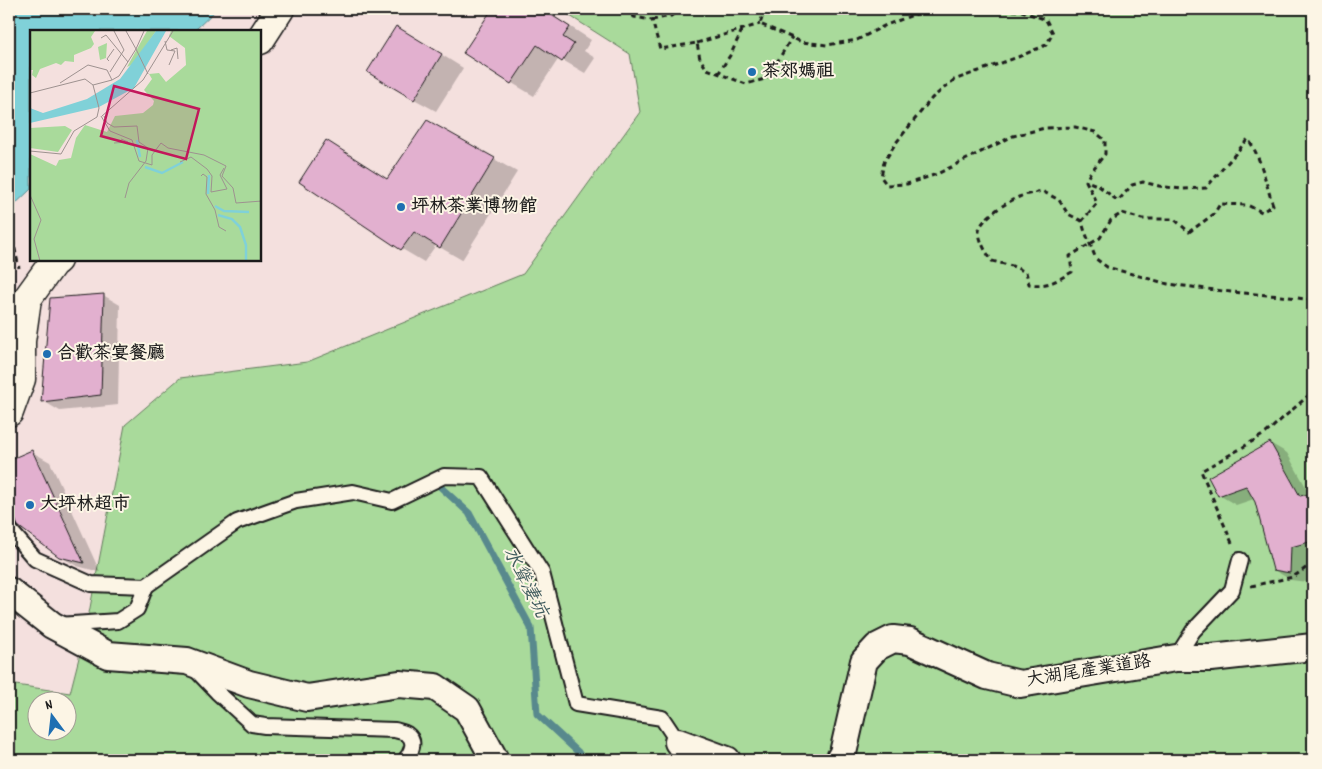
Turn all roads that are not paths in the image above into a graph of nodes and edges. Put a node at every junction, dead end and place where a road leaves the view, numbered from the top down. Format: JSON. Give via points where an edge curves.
{"nodes":[{"id":1,"x":280,"y":9,"type":"edge"},
{"id":2,"x":261,"y":38,"type":"edge"},
{"id":3,"x":56,"y":261,"type":"edge"},
{"id":4,"x":9,"y":412,"type":"edge"},
{"id":5,"x":9,"y":528,"type":"edge"},
{"id":6,"x":1240,"y":560,"type":"road end"},
{"id":7,"x":146,"y":586,"type":"junction"},
{"id":8,"x":9,"y":591,"type":"edge"},
{"id":9,"x":52,"y":625,"type":"junction"},
{"id":10,"x":1313,"y":647,"type":"edge"},
{"id":11,"x":1176,"y":658,"type":"junction"},
{"id":12,"x":187,"y":661,"type":"junction"},
{"id":13,"x":678,"y":742,"type":"joint"},
{"id":14,"x":405,"y":760,"type":"edge"},
{"id":15,"x":495,"y":760,"type":"edge"},
{"id":16,"x":727,"y":760,"type":"edge"},
{"id":17,"x":839,"y":760,"type":"edge"}],
"edges":[{"from":1,"to":2,"type":"street"},
{"from":3,"to":4,"type":"street","via":[[27,299],[21,341],[21,379]]},
{"from":5,"to":7,"type":"lane","via":[[35,559],[91,584]]},
{"from":6,"to":11,"type":"lane","via":[[1232,590],[1193,631]]},
{"from":7,"to":9,"type":"lane","via":[[137,609],[118,621]]},
{"from":7,"to":13,"type":"lane","via":[[237,522],[296,501],[353,492],[392,501],[444,476],[481,477],[542,573],[576,704],[662,718]]},
{"from":8,"to":9,"type":"street"},
{"from":9,"to":12,"type":"street","via":[[108,655]]},
{"from":10,"to":11,"type":"street","name":"大湖尾產業道路","via":[[1211,658]]},
{"from":11,"to":17,"type":"street","name":"大湖尾產業道路","via":[[1020,684],[987,676],[910,641],[893,639],[877,647],[864,661]]},
{"from":12,"to":14,"type":"lane","via":[[252,724],[395,730],[406,734],[413,746]]},
{"from":12,"to":15,"type":"street","via":[[249,684],[307,698],[399,684],[435,687],[467,709]]},
{"from":13,"to":16,"type":"street"}]}
